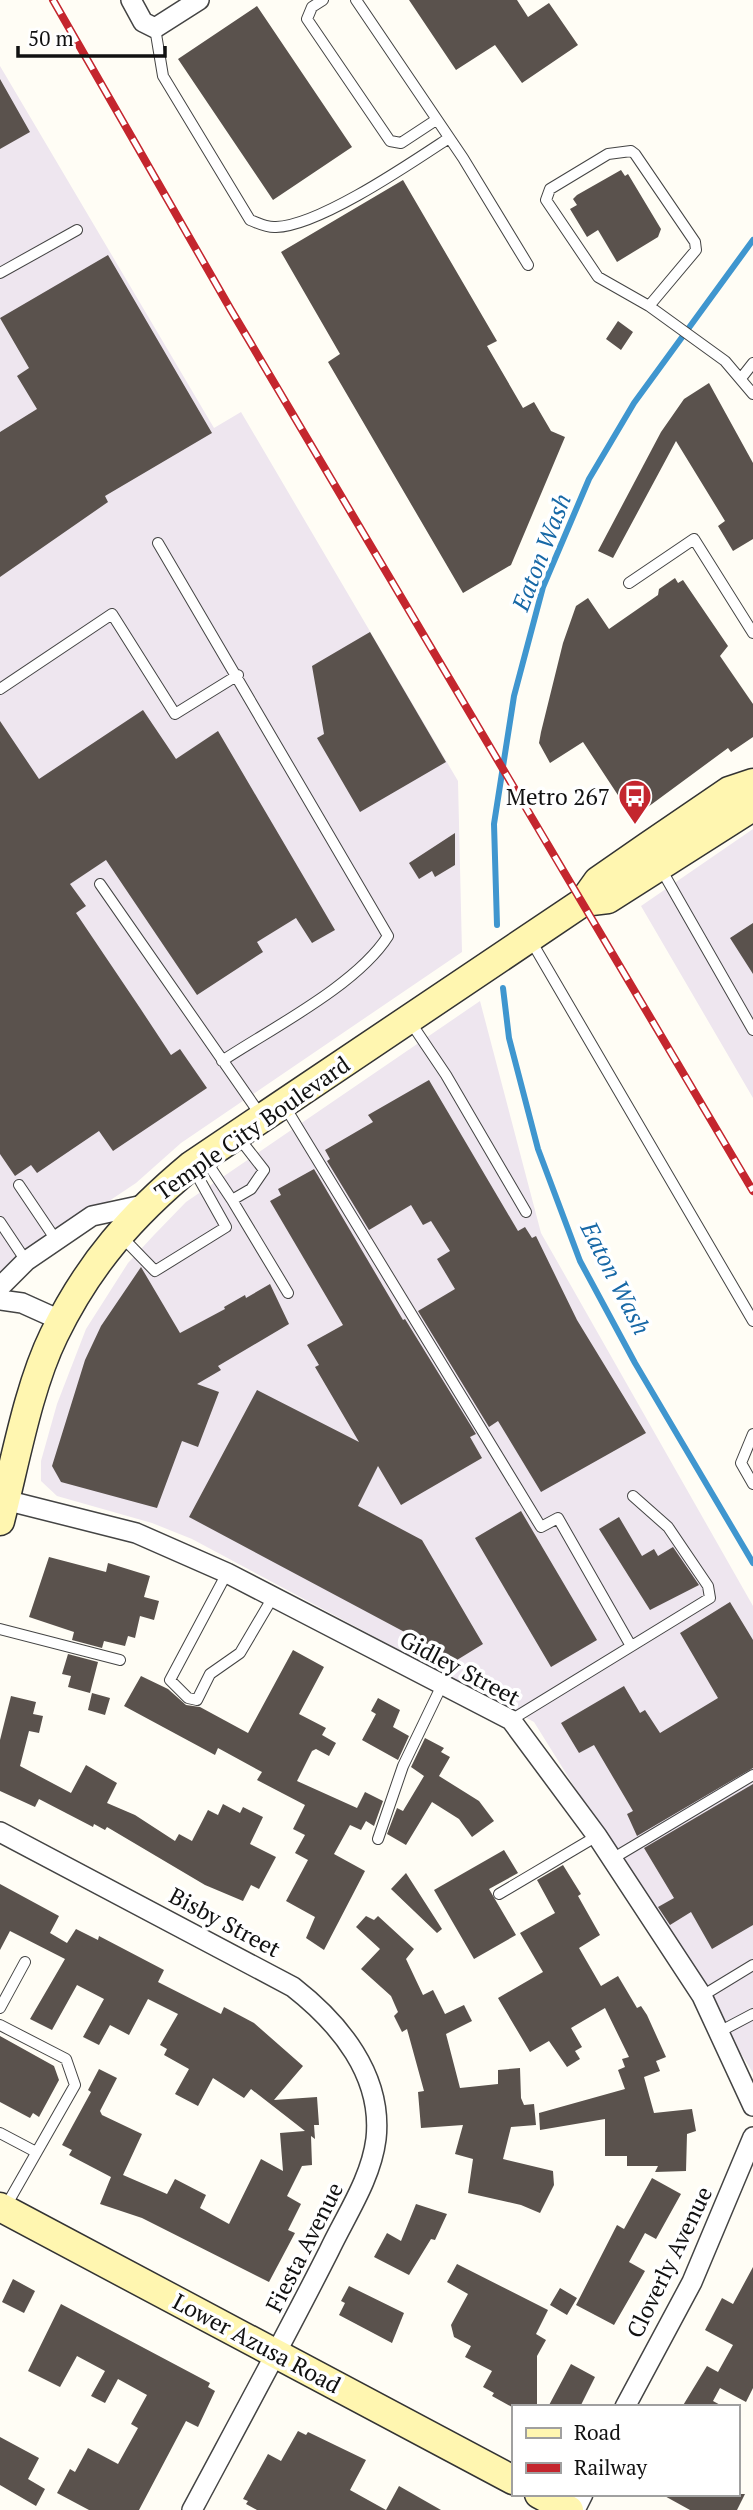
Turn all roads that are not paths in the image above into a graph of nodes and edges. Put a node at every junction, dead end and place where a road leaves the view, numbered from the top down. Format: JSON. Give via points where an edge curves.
{"nodes":[{"id":1,"x":131,"y":0,"type":"edge"},
{"id":2,"x":198,"y":0,"type":"edge"},
{"id":3,"x":323,"y":0,"type":"edge"},
{"id":4,"x":356,"y":0,"type":"edge"},
{"id":5,"x":155,"y":28,"type":"junction"},
{"id":6,"x":436,"y":120,"type":"junction"},
{"id":7,"x":449,"y":138,"type":"junction"},
{"id":8,"x":77,"y":230,"type":"dead end"},
{"id":9,"x":528,"y":265,"type":"dead end"},
{"id":10,"x":0,"y":273,"type":"edge"},
{"id":11,"x":653,"y":308,"type":"junction"},
{"id":12,"x":753,"y":363,"type":"edge"},
{"id":13,"x":742,"y":377,"type":"junction"},
{"id":14,"x":753,"y":394,"type":"edge"},
{"id":15,"x":158,"y":542,"type":"dead end"},
{"id":16,"x":629,"y":583,"type":"dead end"},
{"id":17,"x":753,"y":633,"type":"edge"},
{"id":18,"x":237,"y":675,"type":"junction"},
{"id":19,"x":0,"y":689,"type":"edge"},
{"id":20,"x":753,"y":783,"type":"edge"},
{"id":21,"x":753,"y":801,"type":"edge"},
{"id":22,"x":660,"y":867,"type":"junction"},
{"id":23,"x":100,"y":884,"type":"dead end"},
{"id":24,"x":583,"y":902,"type":"junction"},
{"id":25,"x":526,"y":941,"type":"junction"},
{"id":26,"x":409,"y":1020,"type":"junction"},
{"id":27,"x":753,"y":1030,"type":"edge"},
{"id":28,"x":222,"y":1060,"type":"junction"},
{"id":29,"x":273,"y":1110,"type":"junction"},
{"id":30,"x":236,"y":1135,"type":"junction"},
{"id":31,"x":198,"y":1161,"type":"junction"},
{"id":32,"x":19,"y":1185,"type":"dead end"},
{"id":33,"x":232,"y":1200,"type":"junction"},
{"id":34,"x":143,"y":1205,"type":"junction"},
{"id":35,"x":526,"y":1212,"type":"dead end"},
{"id":36,"x":0,"y":1222,"type":"edge"},
{"id":37,"x":119,"y":1234,"type":"junction"},
{"id":38,"x":56,"y":1240,"type":"junction"},
{"id":39,"x":26,"y":1261,"type":"junction"},
{"id":40,"x":0,"y":1287,"type":"edge"},
{"id":41,"x":288,"y":1293,"type":"dead end"},
{"id":42,"x":0,"y":1300,"type":"edge"},
{"id":43,"x":62,"y":1321,"type":"junction"},
{"id":44,"x":753,"y":1321,"type":"edge"},
{"id":45,"x":753,"y":1434,"type":"edge"},
{"id":46,"x":753,"y":1484,"type":"edge"},
{"id":47,"x":633,"y":1496,"type":"dead end"},
{"id":48,"x":3,"y":1510,"type":"edge"},
{"id":49,"x":227,"y":1573,"type":"junction"},
{"id":50,"x":273,"y":1597,"type":"junction"},
{"id":51,"x":0,"y":1629,"type":"edge"},
{"id":52,"x":631,"y":1646,"type":"junction"},
{"id":53,"x":120,"y":1660,"type":"dead end"},
{"id":54,"x":442,"y":1685,"type":"junction"},
{"id":55,"x":511,"y":1720,"type":"junction"},
{"id":56,"x":753,"y":1775,"type":"edge"},
{"id":57,"x":0,"y":1832,"type":"edge"},
{"id":58,"x":597,"y":1836,"type":"junction"},
{"id":59,"x":378,"y":1839,"type":"dead end"},
{"id":60,"x":612,"y":1858,"type":"junction"},
{"id":61,"x":499,"y":1894,"type":"dead end"},
{"id":62,"x":25,"y":1962,"type":"dead end"},
{"id":63,"x":753,"y":1965,"type":"edge"},
{"id":64,"x":702,"y":1996,"type":"junction"},
{"id":65,"x":0,"y":2008,"type":"edge"},
{"id":66,"x":753,"y":2014,"type":"edge"},
{"id":67,"x":0,"y":2025,"type":"edge"},
{"id":68,"x":719,"y":2032,"type":"junction"},
{"id":69,"x":753,"y":2106,"type":"edge"},
{"id":70,"x":374,"y":2109,"type":"joint"},
{"id":71,"x":0,"y":2133,"type":"edge"},
{"id":72,"x":753,"y":2137,"type":"edge"},
{"id":73,"x":36,"y":2152,"type":"junction"},
{"id":74,"x":2,"y":2208,"type":"edge"},
{"id":75,"x":278,"y":2354,"type":"junction"},
{"id":76,"x":626,"y":2405,"type":"edge"},
{"id":77,"x":512,"y":2479,"type":"edge"},
{"id":78,"x":543,"y":2496,"type":"edge"},
{"id":79,"x":192,"y":2510,"type":"edge"},
{"id":80,"x":569,"y":2510,"type":"edge"}],
"edges":[{"from":1,"to":5,"type":"street","via":[[143,22]]},
{"from":2,"to":5,"type":"street"},
{"from":3,"to":6,"type":"lane","via":[[312,6],[307,19],[390,141],[401,143]]},
{"from":4,"to":6,"type":"lane"},
{"from":5,"to":7,"type":"lane","via":[[163,76],[250,220],[272,228],[290,226],[368,190]]},
{"from":6,"to":7,"type":"lane"},
{"from":7,"to":9,"type":"lane"},
{"from":8,"to":10,"type":"lane"},
{"from":11,"to":11,"type":"lane","via":[[598,277],[546,200],[550,189],[608,154],[635,154],[695,242],[696,250]]},
{"from":11,"to":13,"type":"lane"},
{"from":12,"to":13,"type":"lane"},
{"from":13,"to":14,"type":"lane"},
{"from":15,"to":18,"type":"lane"},
{"from":16,"to":17,"type":"lane","via":[[694,539]]},
{"from":18,"to":19,"type":"lane","via":[[175,714],[112,614]]},
{"from":18,"to":28,"type":"lane","via":[[388,936],[350,977]]},
{"from":20,"to":24,"type":"main road","name":"Temple City Boulevard","via":[[729,791],[598,881]]},
{"from":21,"to":22,"type":"main road","name":"Temple City Boulevard","via":[[746,811]]},
{"from":22,"to":24,"type":"main road","name":"Temple City Boulevard","via":[[608,899]]},
{"from":22,"to":27,"type":"lane"},
{"from":23,"to":28,"type":"lane"},
{"from":24,"to":25,"type":"main road","name":"Temple City Boulevard"},
{"from":25,"to":26,"type":"main road","name":"Temple City Boulevard"},
{"from":25,"to":44,"type":"lane"},
{"from":26,"to":29,"type":"main road","name":"Temple City Boulevard"},
{"from":26,"to":35,"type":"lane"},
{"from":28,"to":29,"type":"lane"},
{"from":29,"to":30,"type":"main road","name":"Temple City Boulevard"},
{"from":29,"to":52,"type":"lane","via":[[541,1527],[558,1518]]},
{"from":30,"to":31,"type":"main road","name":"Temple City Boulevard"},
{"from":30,"to":33,"type":"lane","via":[[264,1171],[251,1189]]},
{"from":31,"to":33,"type":"lane"},
{"from":31,"to":34,"type":"main road","name":"Temple City Boulevard"},
{"from":31,"to":37,"type":"lane","via":[[226,1227],[155,1271]]},
{"from":32,"to":38,"type":"lane"},
{"from":33,"to":41,"type":"lane"},
{"from":34,"to":37,"type":"main road","name":"Temple City Boulevard"},
{"from":34,"to":38,"type":"street","via":[[92,1216]]},
{"from":36,"to":39,"type":"lane"},
{"from":37,"to":43,"type":"main road","name":"Temple City Boulevard","via":[[75,1293]]},
{"from":38,"to":39,"type":"street"},
{"from":39,"to":40,"type":"street"},
{"from":42,"to":43,"type":"street","via":[[22,1303]]},
{"from":43,"to":48,"type":"main road","name":"Temple City Boulevard","via":[[30,1406]]},
{"from":45,"to":46,"type":"lane","via":[[741,1463]]},
{"from":47,"to":52,"type":"lane","via":[[668,1527],[710,1593],[705,1602]]},
{"from":48,"to":49,"type":"street","name":"Gidley Street","via":[[136,1533]]},
{"from":49,"to":50,"type":"street","name":"Gidley Street"},
{"from":49,"to":50,"type":"lane","via":[[170,1681],[188,1698],[197,1700],[210,1674],[240,1653]]},
{"from":50,"to":54,"type":"street","name":"Gidley Street"},
{"from":51,"to":53,"type":"lane"},
{"from":52,"to":55,"type":"lane"},
{"from":54,"to":55,"type":"street","name":"Gidley Street"},
{"from":54,"to":59,"type":"lane","via":[[403,1766]]},
{"from":55,"to":58,"type":"street","name":"Gidley Street"},
{"from":56,"to":60,"type":"lane"},
{"from":57,"to":70,"type":"street","name":"Bisby Street","via":[[293,1987],[320,2008],[356,2053]]},
{"from":58,"to":60,"type":"street","name":"Gidley Street"},
{"from":58,"to":61,"type":"lane"},
{"from":60,"to":64,"type":"street","name":"Gidley Street"},
{"from":62,"to":65,"type":"lane"},
{"from":63,"to":64,"type":"lane"},
{"from":64,"to":68,"type":"street","name":"Gidley Street"},
{"from":66,"to":68,"type":"lane"},
{"from":67,"to":73,"type":"lane","via":[[66,2059],[74,2075],[75,2085]]},
{"from":68,"to":69,"type":"street","name":"Gidley Street"},
{"from":70,"to":75,"type":"street","name":"Fiesta Avenue","via":[[376,2137],[362,2185]]},
{"from":71,"to":73,"type":"lane"},
{"from":72,"to":76,"type":"street","name":"Cloverly Avenue","via":[[692,2282]]},
{"from":73,"to":74,"type":"lane"},
{"from":74,"to":75,"type":"main road","name":"Lower Azusa Road"},
{"from":75,"to":77,"type":"main road","name":"Lower Azusa Road"},
{"from":75,"to":79,"type":"street","name":"Fiesta Avenue"},
{"from":78,"to":80,"type":"main road"}]}
